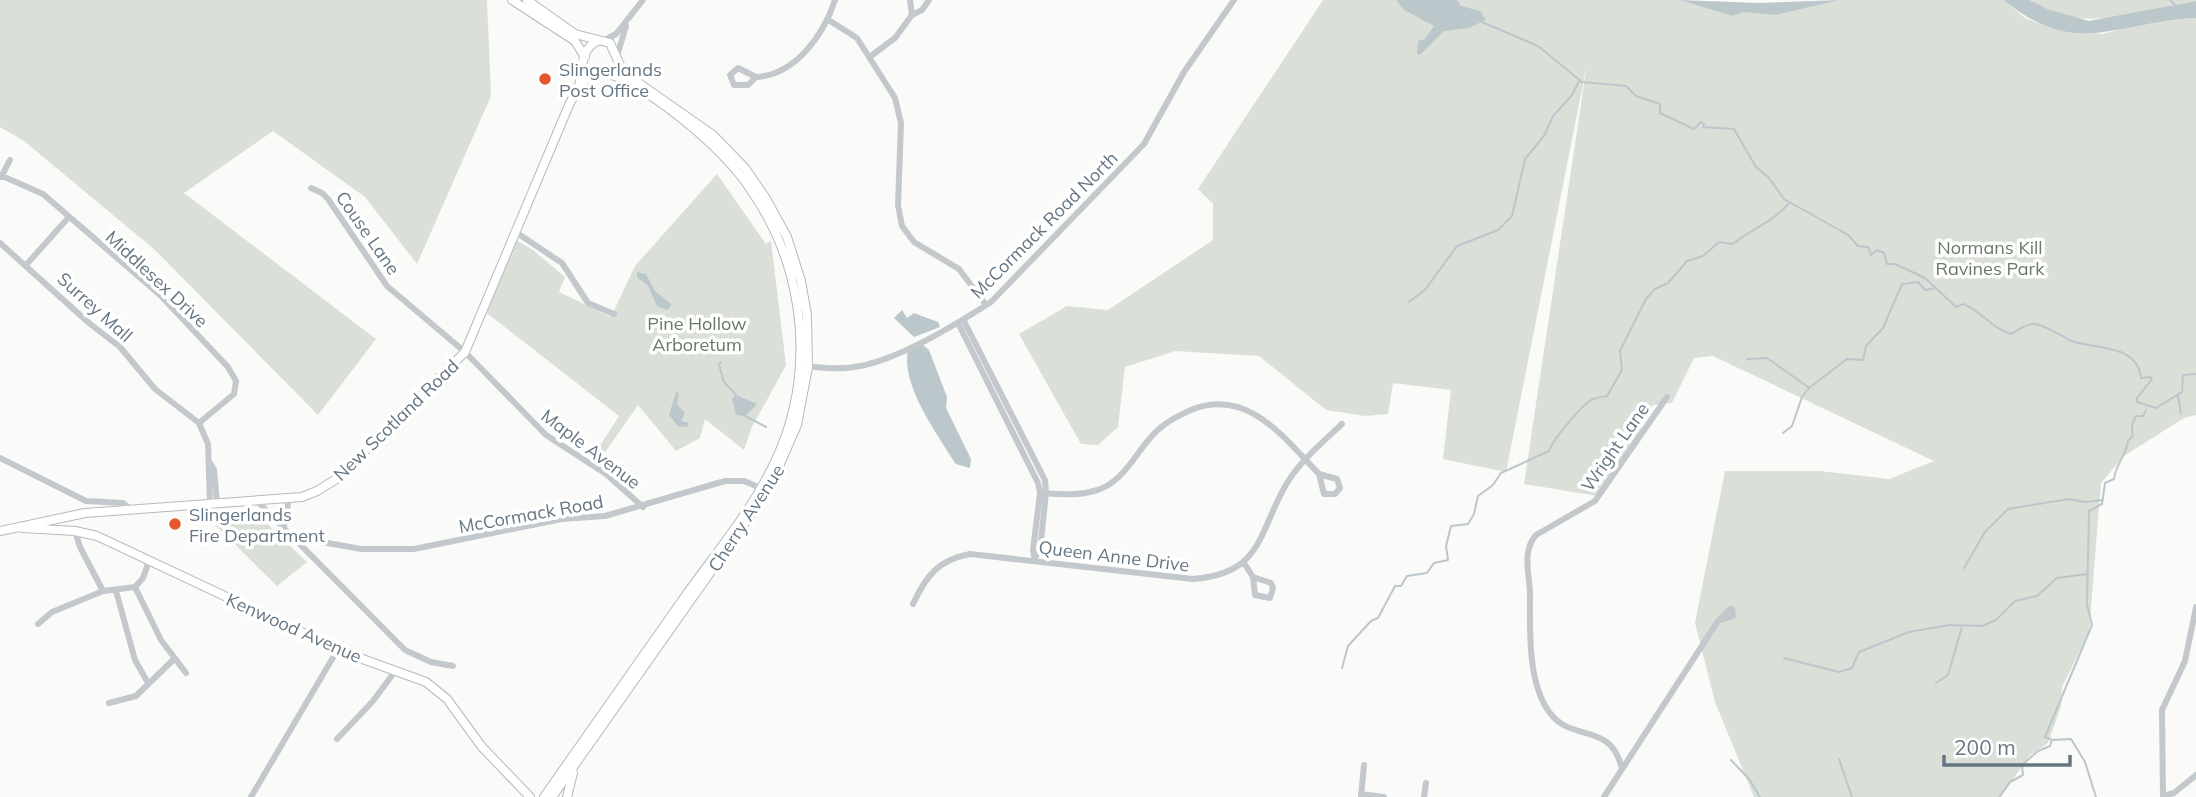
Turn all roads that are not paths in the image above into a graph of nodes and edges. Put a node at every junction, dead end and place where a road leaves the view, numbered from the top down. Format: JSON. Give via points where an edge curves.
{"nodes":[{"id":1,"x":512,"y":0,"type":"edge"},
{"id":2,"x":527,"y":0,"type":"edge"},
{"id":3,"x":643,"y":0,"type":"edge"},
{"id":4,"x":835,"y":0,"type":"edge"},
{"id":5,"x":910,"y":0,"type":"edge"},
{"id":6,"x":929,"y":0,"type":"edge"},
{"id":7,"x":1234,"y":0,"type":"edge"},
{"id":8,"x":632,"y":15,"type":"junction"},
{"id":9,"x":912,"y":15,"type":"junction"},
{"id":10,"x":827,"y":19,"type":"junction"},
{"id":11,"x":602,"y":40,"type":"junction"},
{"id":12,"x":871,"y":56,"type":"junction"},
{"id":13,"x":585,"y":58,"type":"junction"},
{"id":14,"x":617,"y":58,"type":"junction"},
{"id":15,"x":603,"y":72,"type":"junction"},
{"id":16,"x":756,"y":77,"type":"dead end"},
{"id":17,"x":579,"y":86,"type":"junction"},
{"id":18,"x":10,"y":160,"type":"dead end"},
{"id":19,"x":0,"y":176,"type":"edge"},
{"id":20,"x":311,"y":188,"type":"dead end"},
{"id":21,"x":68,"y":218,"type":"junction"},
{"id":22,"x":514,"y":231,"type":"junction"},
{"id":23,"x":0,"y":243,"type":"edge"},
{"id":24,"x":27,"y":264,"type":"junction"},
{"id":25,"x":986,"y":305,"type":"junction"},
{"id":26,"x":614,"y":314,"type":"dead end"},
{"id":27,"x":961,"y":322,"type":"junction"},
{"id":28,"x":465,"y":352,"type":"junction"},
{"id":29,"x":804,"y":366,"type":"junction"},
{"id":30,"x":1667,"y":397,"type":"dead end"},
{"id":31,"x":199,"y":423,"type":"junction"},
{"id":32,"x":1342,"y":424,"type":"dead end"},
{"id":33,"x":0,"y":458,"type":"edge"},
{"id":34,"x":1305,"y":459,"type":"junction"},
{"id":35,"x":1319,"y":474,"type":"dead end"},
{"id":36,"x":764,"y":490,"type":"junction"},
{"id":37,"x":1043,"y":493,"type":"junction"},
{"id":38,"x":289,"y":498,"type":"junction"},
{"id":39,"x":256,"y":500,"type":"junction"},
{"id":40,"x":213,"y":504,"type":"junction"},
{"id":41,"x":643,"y":506,"type":"junction"},
{"id":42,"x":132,"y":509,"type":"junction"},
{"id":43,"x":284,"y":526,"type":"junction"},
{"id":44,"x":17,"y":527,"type":"junction"},
{"id":45,"x":0,"y":531,"type":"edge"},
{"id":46,"x":75,"y":531,"type":"junction"},
{"id":47,"x":294,"y":537,"type":"junction"},
{"id":48,"x":1035,"y":558,"type":"junction"},
{"id":49,"x":149,"y":561,"type":"junction"},
{"id":50,"x":1244,"y":563,"type":"junction"},
{"id":51,"x":1253,"y":577,"type":"dead end"},
{"id":52,"x":135,"y":587,"type":"junction"},
{"id":53,"x":103,"y":591,"type":"junction"},
{"id":54,"x":116,"y":591,"type":"junction"},
{"id":55,"x":913,"y":604,"type":"dead end"},
{"id":56,"x":2196,"y":607,"type":"edge"},
{"id":57,"x":1718,"y":621,"type":"dead end"},
{"id":58,"x":38,"y":624,"type":"dead end"},
{"id":59,"x":338,"y":649,"type":"junction"},
{"id":60,"x":173,"y":660,"type":"junction"},
{"id":61,"x":453,"y":666,"type":"dead end"},
{"id":62,"x":396,"y":670,"type":"junction"},
{"id":63,"x":186,"y":673,"type":"dead end"},
{"id":64,"x":148,"y":683,"type":"junction"},
{"id":65,"x":109,"y":703,"type":"dead end"},
{"id":66,"x":337,"y":739,"type":"dead end"},
{"id":67,"x":574,"y":761,"type":"junction"},
{"id":68,"x":1364,"y":765,"type":"dead end"},
{"id":69,"x":1622,"y":769,"type":"junction"},
{"id":70,"x":2196,"y":775,"type":"edge"},
{"id":71,"x":1426,"y":783,"type":"dead end"},
{"id":72,"x":1361,"y":795,"type":"edge"},
{"id":73,"x":2162,"y":796,"type":"edge"},
{"id":74,"x":251,"y":797,"type":"edge"},
{"id":75,"x":530,"y":797,"type":"edge"},
{"id":76,"x":544,"y":797,"type":"edge"},
{"id":77,"x":552,"y":797,"type":"edge"},
{"id":78,"x":567,"y":797,"type":"edge"},
{"id":79,"x":1384,"y":797,"type":"edge"},
{"id":80,"x":1424,"y":797,"type":"edge"},
{"id":81,"x":1604,"y":797,"type":"edge"}],
"edges":[{"from":1,"to":13,"type":"main road","via":[[575,41]]},
{"from":2,"to":11,"type":"main road","via":[[575,34]]},
{"from":3,"to":8,"type":"street"},
{"from":4,"to":10,"type":"street"},
{"from":5,"to":9,"type":"street"},
{"from":6,"to":9,"type":"street"},
{"from":7,"to":25,"type":"street","name":"McCormack Road North","via":[[1184,72],[1144,144]]},
{"from":8,"to":11,"type":"street","via":[[616,34]]},
{"from":8,"to":14,"type":"street"},
{"from":9,"to":12,"type":"street","via":[[895,38]]},
{"from":10,"to":12,"type":"street","via":[[847,29]]},
{"from":10,"to":16,"type":"street","via":[[797,59]]},
{"from":11,"to":13,"type":"main road","via":[[591,44]]},
{"from":11,"to":14,"type":"main road","via":[[614,47]]},
{"from":12,"to":25,"type":"street","via":[[899,112],[902,226],[914,242],[959,270]]},
{"from":13,"to":15,"type":"main road","via":[[591,69]]},
{"from":13,"to":17,"type":"main road","name":"New Scotland Road"},
{"from":14,"to":15,"type":"main road","via":[[612,68]]},
{"from":14,"to":29,"type":"main road","name":"Cherry Avenue","via":[[624,72],[721,143],[765,197],[787,237],[801,281],[807,315]]},
{"from":15,"to":17,"type":"main road"},
{"from":15,"to":29,"type":"main road","name":"Cherry Avenue","via":[[629,83],[698,133],[732,164],[752,191],[775,230],[790,272]]},
{"from":17,"to":22,"type":"main road","name":"New Scotland Road"},
{"from":18,"to":19,"type":"street"},
{"from":19,"to":21,"type":"street","name":"Middlesex Drive","via":[[43,194]]},
{"from":20,"to":28,"type":"street","name":"Couse Lane","via":[[328,199],[387,286]]},
{"from":21,"to":24,"type":"street"},
{"from":21,"to":31,"type":"street","name":"Middlesex Drive","via":[[176,310],[235,377],[231,398]]},
{"from":22,"to":26,"type":"street","via":[[562,263],[588,303]]},
{"from":22,"to":28,"type":"main road","name":"New Scotland Road"},
{"from":23,"to":24,"type":"street","name":"Surrey Mall"},
{"from":24,"to":31,"type":"street","name":"Surrey Mall","via":[[120,347],[155,389]]},
{"from":25,"to":27,"type":"street","name":"McCormack Road North"},
{"from":27,"to":29,"type":"street","name":"McCormack Road North","via":[[877,362],[848,368]]},
{"from":27,"to":37,"type":"street"},
{"from":28,"to":38,"type":"main road","name":"New Scotland Road","via":[[338,478],[311,494]]},
{"from":28,"to":41,"type":"street","name":"Maple Avenue","via":[[546,435],[606,474]]},
{"from":29,"to":36,"type":"main road","name":"Cherry Avenue","via":[[797,425],[785,459]]},
{"from":30,"to":69,"type":"street","name":"Wright Lane","via":[[1595,501],[1536,535],[1527,561],[1528,644],[1545,706],[1560,722],[1608,741]]},
{"from":31,"to":40,"type":"street","via":[[214,470]]},
{"from":32,"to":34,"type":"street"},
{"from":33,"to":42,"type":"street","via":[[86,501],[122,503]]},
{"from":34,"to":35,"type":"street"},
{"from":34,"to":37,"type":"street","via":[[1261,417],[1241,407],[1216,404],[1191,410],[1166,425],[1114,481],[1095,491]]},
{"from":34,"to":50,"type":"street","via":[[1288,481],[1255,552]]},
{"from":36,"to":41,"type":"street","name":"McCormack Road","via":[[744,481],[724,481]]},
{"from":36,"to":67,"type":"main road","name":"Cherry Avenue"},
{"from":37,"to":48,"type":"street","name":"Queen Anne Drive","via":[[1040,550]]},
{"from":38,"to":39,"type":"main road","name":"New Scotland Road"},
{"from":38,"to":43,"type":"street"},
{"from":39,"to":40,"type":"main road","name":"New Scotland Road"},
{"from":39,"to":43,"type":"street"},
{"from":40,"to":42,"type":"main road","name":"New Scotland Road"},
{"from":41,"to":47,"type":"street","name":"McCormack Road","via":[[414,549],[361,550]]},
{"from":42,"to":44,"type":"main road","name":"New Scotland Road","via":[[67,515]]},
{"from":43,"to":47,"type":"street"},
{"from":44,"to":45,"type":"main road","name":"New Scotland Road"},
{"from":44,"to":46,"type":"main road","name":"Kenwood Avenue"},
{"from":46,"to":49,"type":"main road","name":"Kenwood Avenue","via":[[97,536]]},
{"from":46,"to":53,"type":"street"},
{"from":47,"to":61,"type":"street","via":[[405,650]]},
{"from":48,"to":50,"type":"street","name":"Queen Anne Drive","via":[[1193,579],[1214,578]]},
{"from":48,"to":55,"type":"street","name":"Queen Anne Drive","via":[[956,556],[928,574]]},
{"from":49,"to":52,"type":"street"},
{"from":49,"to":59,"type":"main road","name":"Kenwood Avenue"},
{"from":50,"to":51,"type":"street"},
{"from":52,"to":54,"type":"street"},
{"from":52,"to":60,"type":"street"},
{"from":53,"to":54,"type":"street"},
{"from":53,"to":58,"type":"street","via":[[52,612]]},
{"from":54,"to":64,"type":"street","via":[[135,660]]},
{"from":56,"to":73,"type":"street","via":[[2185,661],[2162,710]]},
{"from":57,"to":69,"type":"street"},
{"from":59,"to":62,"type":"main road","name":"Kenwood Avenue"},
{"from":59,"to":74,"type":"street"},
{"from":60,"to":63,"type":"street"},
{"from":60,"to":64,"type":"street"},
{"from":62,"to":66,"type":"street"},
{"from":62,"to":75,"type":"main road","name":"Kenwood Avenue","via":[[441,693],[482,747]]},
{"from":64,"to":65,"type":"street","via":[[135,696]]},
{"from":67,"to":76,"type":"main road","name":"Cherry Avenue"},
{"from":67,"to":77,"type":"main road","name":"Cherry Avenue"},
{"from":67,"to":78,"type":"main road"},
{"from":68,"to":72,"type":"street"},
{"from":69,"to":81,"type":"street"},
{"from":70,"to":73,"type":"street","via":[[2174,793]]},
{"from":71,"to":80,"type":"street"},
{"from":72,"to":79,"type":"street"}]}
